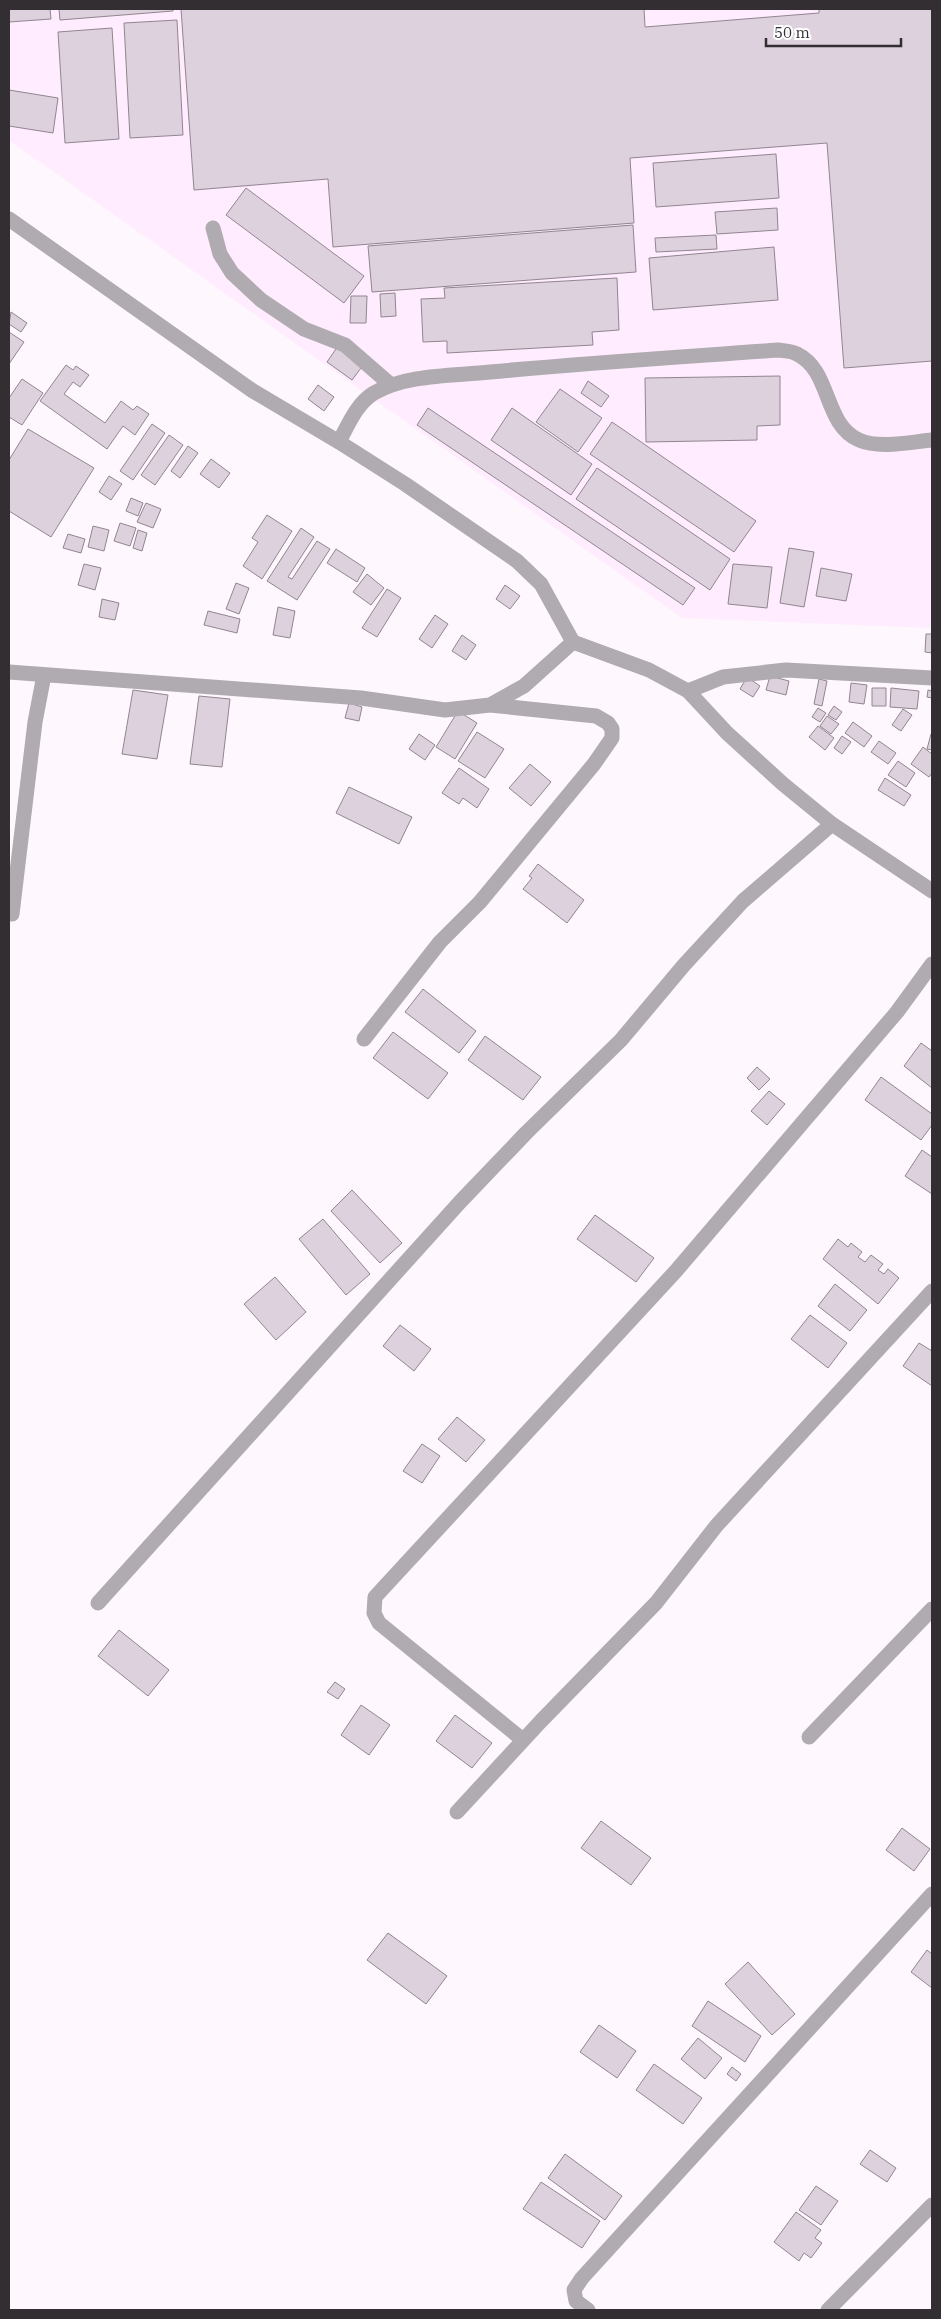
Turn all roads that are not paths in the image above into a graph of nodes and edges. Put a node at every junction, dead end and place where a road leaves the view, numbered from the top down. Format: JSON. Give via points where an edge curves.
{"nodes":[{"id":1,"x":9,"y":219,"type":"edge"},
{"id":2,"x":213,"y":228,"type":"dead end"},
{"id":3,"x":391,"y":385,"type":"junction"},
{"id":4,"x":932,"y":440,"type":"edge"},
{"id":5,"x":339,"y":442,"type":"junction"},
{"id":6,"x":573,"y":642,"type":"junction"},
{"id":7,"x":9,"y":672,"type":"edge"},
{"id":8,"x":44,"y":675,"type":"junction"},
{"id":9,"x":932,"y":678,"type":"edge"},
{"id":10,"x":688,"y":691,"type":"junction"},
{"id":11,"x":490,"y":705,"type":"junction"},
{"id":12,"x":832,"y":824,"type":"junction"},
{"id":13,"x":932,"y":891,"type":"edge"},
{"id":14,"x":12,"y":914,"type":"dead end"},
{"id":15,"x":932,"y":964,"type":"edge"},
{"id":16,"x":364,"y":1039,"type":"dead end"},
{"id":17,"x":932,"y":1291,"type":"edge"},
{"id":18,"x":98,"y":1603,"type":"dead end"},
{"id":19,"x":932,"y":1609,"type":"edge"},
{"id":20,"x":809,"y":1737,"type":"dead end"},
{"id":21,"x":523,"y":1740,"type":"junction"},
{"id":22,"x":457,"y":1812,"type":"dead end"},
{"id":23,"x":932,"y":1894,"type":"edge"},
{"id":24,"x":932,"y":2205,"type":"edge"},
{"id":25,"x":588,"y":2310,"type":"edge"},
{"id":26,"x":828,"y":2310,"type":"edge"}],
"edges":[{"from":1,"to":5,"type":"street","via":[[253,391]]},
{"from":2,"to":3,"type":"street","via":[[220,254],[232,272],[261,300],[304,329],[345,345]]},
{"from":3,"to":4,"type":"street","via":[[518,370],[778,350],[797,353],[808,361],[818,373],[833,410],[847,431],[859,440],[876,443]]},
{"from":3,"to":5,"type":"street","via":[[373,394],[359,407]]},
{"from":5,"to":6,"type":"street","via":[[517,561],[541,584]]},
{"from":6,"to":10,"type":"street","via":[[649,670]]},
{"from":6,"to":11,"type":"street","via":[[524,686]]},
{"from":7,"to":8,"type":"street"},
{"from":8,"to":11,"type":"street","via":[[361,698],[445,710]]},
{"from":8,"to":14,"type":"street","via":[[35,722]]},
{"from":9,"to":10,"type":"street","via":[[786,670],[723,677]]},
{"from":10,"to":12,"type":"street","via":[[727,733]]},
{"from":11,"to":16,"type":"street","via":[[596,716],[608,723],[612,738],[480,902],[440,942]]},
{"from":12,"to":13,"type":"street"},
{"from":12,"to":18,"type":"street","via":[[743,901],[621,1040],[460,1202]]},
{"from":15,"to":21,"type":"street","via":[[897,1012],[675,1272],[375,1597],[372,1606],[379,1623]]},
{"from":17,"to":21,"type":"street","via":[[718,1525],[656,1603]]},
{"from":19,"to":20,"type":"street"},
{"from":21,"to":22,"type":"street"},
{"from":23,"to":25,"type":"street","via":[[582,2278],[574,2290],[576,2301]]},
{"from":24,"to":26,"type":"street"}]}
